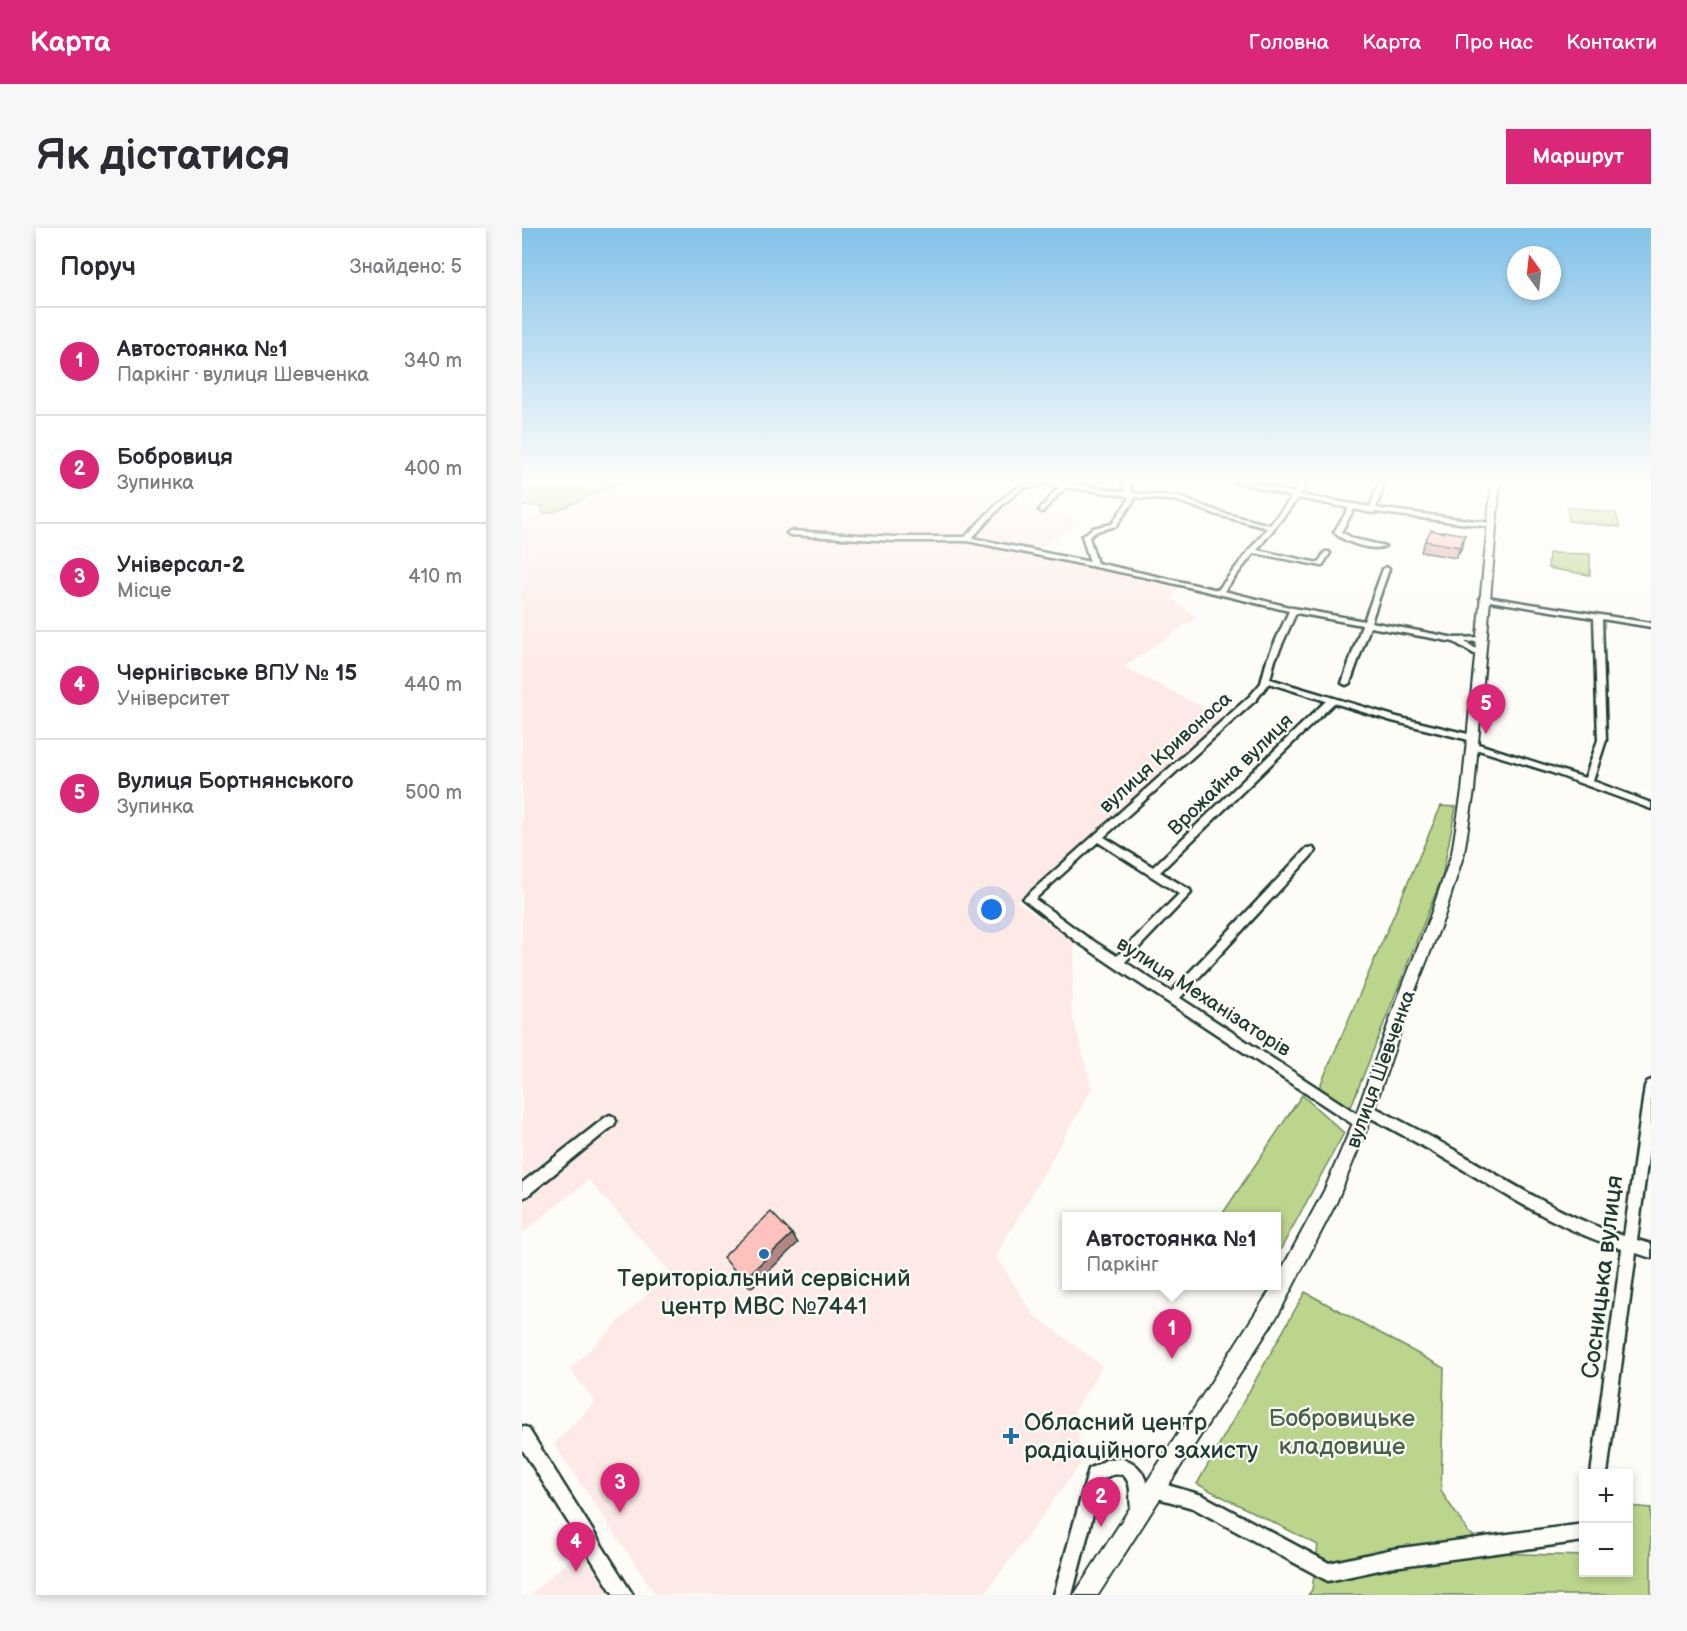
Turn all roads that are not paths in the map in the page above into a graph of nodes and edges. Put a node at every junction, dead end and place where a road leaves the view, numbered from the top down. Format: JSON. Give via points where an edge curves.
{"nodes":[{"id":1,"x":990,"y":544,"type":"edge"},
{"id":2,"x":1087,"y":544,"type":"edge"},
{"id":3,"x":1258,"y":544,"type":"edge"},
{"id":4,"x":1369,"y":544,"type":"edge"},
{"id":5,"x":1489,"y":544,"type":"edge"},
{"id":6,"x":1382,"y":546,"type":"dead end"},
{"id":7,"x":1252,"y":551,"type":"junction"},
{"id":8,"x":1327,"y":553,"type":"dead end"},
{"id":9,"x":1094,"y":565,"type":"junction"},
{"id":10,"x":1386,"y":570,"type":"dead end"},
{"id":11,"x":1220,"y":592,"type":"junction"},
{"id":12,"x":1484,"y":598,"type":"junction"},
{"id":13,"x":1293,"y":609,"type":"junction"},
{"id":14,"x":1598,"y":616,"type":"junction"},
{"id":15,"x":1367,"y":623,"type":"junction"},
{"id":16,"x":1651,"y":625,"type":"edge"},
{"id":17,"x":1455,"y":640,"type":"junction"},
{"id":18,"x":1480,"y":646,"type":"junction"},
{"id":19,"x":1266,"y":680,"type":"junction"},
{"id":20,"x":1346,"y":683,"type":"dead end"},
{"id":21,"x":1331,"y":701,"type":"junction"},
{"id":22,"x":1472,"y":741,"type":"junction"},
{"id":23,"x":1588,"y":783,"type":"junction"},
{"id":24,"x":1651,"y":806,"type":"edge"},
{"id":25,"x":1097,"y":837,"type":"junction"},
{"id":26,"x":1310,"y":851,"type":"dead end"},
{"id":27,"x":1153,"y":873,"type":"junction"},
{"id":28,"x":1028,"y":899,"type":"joint"},
{"id":29,"x":1117,"y":963,"type":"junction"},
{"id":30,"x":1172,"y":999,"type":"junction"},
{"id":31,"x":1651,"y":1086,"type":"edge"},
{"id":32,"x":1364,"y":1116,"type":"junction"},
{"id":33,"x":610,"y":1121,"type":"dead end"},
{"id":34,"x":522,"y":1191,"type":"edge"},
{"id":35,"x":1629,"y":1244,"type":"junction"},
{"id":36,"x":1651,"y":1251,"type":"edge"},
{"id":37,"x":1281,"y":1289,"type":"edge"},
{"id":38,"x":1281,"y":1290,"type":"edge"},
{"id":39,"x":522,"y":1434,"type":"edge"},
{"id":40,"x":1600,"y":1469,"type":"edge"},
{"id":41,"x":1154,"y":1489,"type":"junction"},
{"id":42,"x":1139,"y":1512,"type":"junction"},
{"id":43,"x":1579,"y":1533,"type":"edge"},
{"id":44,"x":624,"y":1595,"type":"edge"},
{"id":45,"x":1063,"y":1595,"type":"edge"},
{"id":46,"x":1085,"y":1595,"type":"edge"}],
"edges":[{"from":1,"to":9,"type":"street"},
{"from":2,"to":9,"type":"street"},
{"from":3,"to":7,"type":"street"},
{"from":4,"to":6,"type":"street"},
{"from":5,"to":12,"type":"main road","name":"вулиця Шевченка"},
{"from":7,"to":8,"type":"street","via":[[1318,568]]},
{"from":7,"to":11,"type":"street"},
{"from":9,"to":11,"type":"street"},
{"from":10,"to":15,"type":"street"},
{"from":11,"to":13,"type":"street"},
{"from":12,"to":14,"type":"street"},
{"from":12,"to":18,"type":"main road","name":"вулиця Шевченка"},
{"from":13,"to":15,"type":"street"},
{"from":13,"to":19,"type":"street","name":"вулиця Кривоноса"},
{"from":14,"to":16,"type":"street"},
{"from":14,"to":23,"type":"street","via":[[1602,740]]},
{"from":15,"to":17,"type":"street"},
{"from":15,"to":20,"type":"street"},
{"from":17,"to":18,"type":"street"},
{"from":17,"to":18,"type":"street"},
{"from":18,"to":22,"type":"main road","name":"вулиця Шевченка"},
{"from":19,"to":21,"type":"street"},
{"from":19,"to":25,"type":"street","name":"вулиця Кривоноса","via":[[1253,698]]},
{"from":21,"to":22,"type":"street"},
{"from":21,"to":27,"type":"street","name":"Врожайна вулиця"},
{"from":22,"to":23,"type":"street"},
{"from":22,"to":32,"type":"main road","name":"вулиця Шевченка","via":[[1458,853]]},
{"from":23,"to":24,"type":"street"},
{"from":25,"to":27,"type":"street"},
{"from":25,"to":28,"type":"street","name":"вулиця Кривоноса"},
{"from":26,"to":30,"type":"street"},
{"from":27,"to":29,"type":"street","via":[[1186,893]]},
{"from":28,"to":29,"type":"street","name":"вулиця Механізаторів"},
{"from":29,"to":30,"type":"street","name":"вулиця Механізаторів"},
{"from":30,"to":32,"type":"street","name":"вулиця Механізаторів"},
{"from":31,"to":35,"type":"street","name":"Сосницька вулиця"},
{"from":32,"to":35,"type":"street","name":"вулиця Механізаторів","via":[[1444,1151],[1544,1210]]},
{"from":32,"to":37,"type":"main road","name":"вулиця Шевченка","via":[[1330,1197]]},
{"from":33,"to":34,"type":"street"},
{"from":35,"to":36,"type":"street","name":"вулиця Механізаторів"},
{"from":35,"to":40,"type":"street","name":"Сосницька вулиця"},
{"from":38,"to":41,"type":"main road","name":"вулиця Шевченка"},
{"from":39,"to":44,"type":"street"},
{"from":41,"to":42,"type":"main road","name":"вулиця Шевченка"},
{"from":41,"to":43,"type":"street","via":[[1196,1501],[1328,1572],[1393,1558]]},
{"from":42,"to":45,"type":"street","via":[[1138,1481],[1132,1471],[1114,1465],[1095,1475]]},
{"from":42,"to":46,"type":"main road","name":"вулиця Шевченка"}]}
